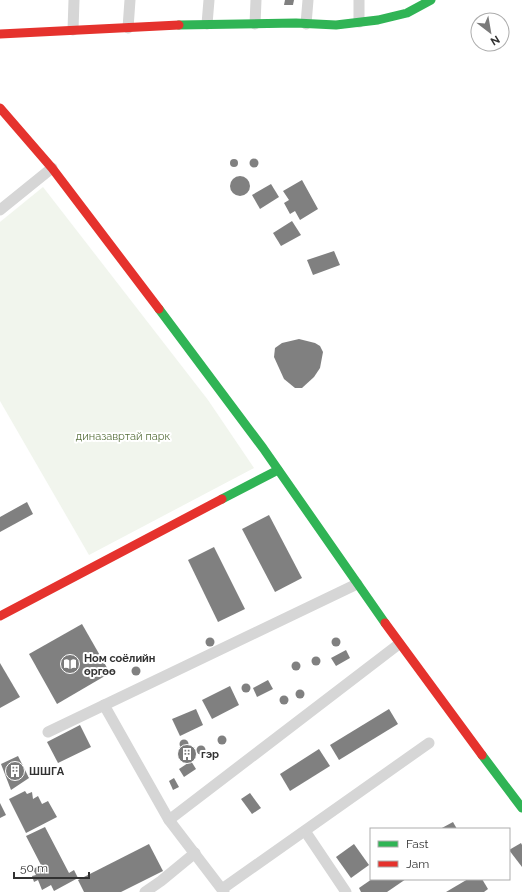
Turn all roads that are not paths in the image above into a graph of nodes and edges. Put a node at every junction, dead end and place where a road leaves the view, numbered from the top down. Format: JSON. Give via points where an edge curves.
{"nodes":[{"id":1,"x":74,"y":0,"type":"edge"},
{"id":2,"x":130,"y":0,"type":"edge"},
{"id":3,"x":209,"y":0,"type":"edge"},
{"id":4,"x":256,"y":0,"type":"edge"},
{"id":5,"x":308,"y":0,"type":"edge"},
{"id":6,"x":359,"y":0,"type":"edge"},
{"id":7,"x":431,"y":0,"type":"edge"},
{"id":8,"x":359,"y":22,"type":"junction"},
{"id":9,"x":207,"y":24,"type":"junction"},
{"id":10,"x":255,"y":24,"type":"junction"},
{"id":11,"x":306,"y":24,"type":"junction"},
{"id":12,"x":128,"y":28,"type":"junction"},
{"id":13,"x":73,"y":30,"type":"junction"},
{"id":14,"x":0,"y":34,"type":"edge"},
{"id":15,"x":0,"y":108,"type":"edge"},
{"id":16,"x":52,"y":168,"type":"junction"},
{"id":17,"x":0,"y":210,"type":"edge"},
{"id":18,"x":278,"y":470,"type":"junction"},
{"id":19,"x":358,"y":584,"type":"junction"},
{"id":20,"x":0,"y":616,"type":"edge"},
{"id":21,"x":399,"y":644,"type":"junction"},
{"id":22,"x":104,"y":705,"type":"junction"},
{"id":23,"x":48,"y":732,"type":"dead end"},
{"id":24,"x":429,"y":743,"type":"dead end"},
{"id":25,"x":522,"y":808,"type":"edge"},
{"id":26,"x":169,"y":820,"type":"junction"},
{"id":27,"x":305,"y":831,"type":"junction"},
{"id":28,"x":195,"y":853,"type":"junction"},
{"id":29,"x":223,"y":890,"type":"edge"},
{"id":30,"x":145,"y":892,"type":"edge"},
{"id":31,"x":346,"y":892,"type":"edge"}],
"edges":[{"from":1,"to":13,"type":"street"},
{"from":2,"to":12,"type":"street"},
{"from":3,"to":9,"type":"street"},
{"from":4,"to":10,"type":"street"},
{"from":5,"to":11,"type":"street"},
{"from":6,"to":8,"type":"street"},
{"from":7,"to":8,"type":"street","via":[[407,13]]},
{"from":8,"to":11,"type":"street","via":[[336,25]]},
{"from":9,"to":10,"type":"street"},
{"from":9,"to":12,"type":"street"},
{"from":10,"to":11,"type":"street"},
{"from":12,"to":13,"type":"street"},
{"from":13,"to":14,"type":"street"},
{"from":15,"to":16,"type":"street"},
{"from":16,"to":17,"type":"street"},
{"from":16,"to":18,"type":"street"},
{"from":18,"to":19,"type":"street"},
{"from":18,"to":20,"type":"street"},
{"from":19,"to":21,"type":"street"},
{"from":19,"to":22,"type":"street"},
{"from":21,"to":25,"type":"street"},
{"from":21,"to":26,"type":"street"},
{"from":22,"to":23,"type":"street"},
{"from":22,"to":26,"type":"street"},
{"from":24,"to":27,"type":"street"},
{"from":26,"to":28,"type":"street"},
{"from":27,"to":29,"type":"street"},
{"from":27,"to":31,"type":"street"},
{"from":28,"to":29,"type":"street"},
{"from":28,"to":30,"type":"street"}]}
